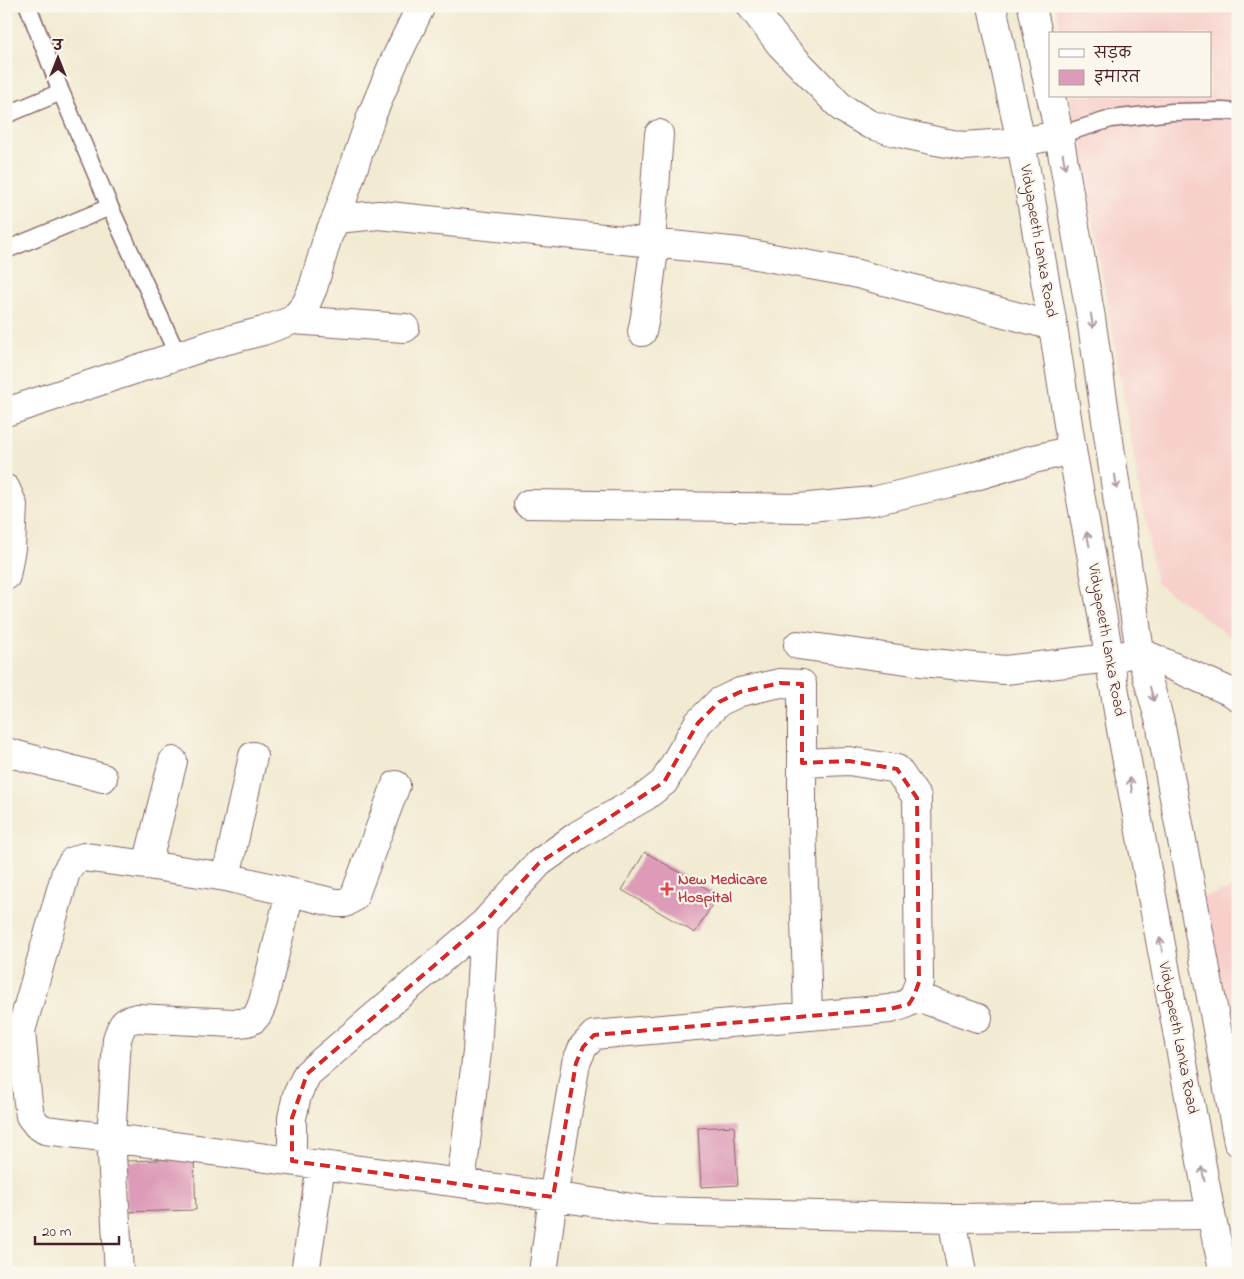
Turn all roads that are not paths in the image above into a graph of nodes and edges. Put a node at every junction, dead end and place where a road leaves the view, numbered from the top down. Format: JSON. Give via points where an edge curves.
{"nodes":[{"id":1,"x":28,"y":6,"type":"edge"},
{"id":2,"x":421,"y":6,"type":"edge"},
{"id":3,"x":733,"y":6,"type":"edge"},
{"id":4,"x":992,"y":6,"type":"edge"},
{"id":5,"x":1032,"y":6,"type":"edge"},
{"id":6,"x":755,"y":11,"type":"edge"},
{"id":7,"x":1049,"y":86,"type":"edge"},
{"id":8,"x":61,"y":92,"type":"junction"},
{"id":9,"x":1052,"y":98,"type":"edge"},
{"id":10,"x":1238,"y":112,"type":"edge"},
{"id":11,"x":6,"y":115,"type":"edge"},
{"id":12,"x":659,"y":134,"type":"dead end"},
{"id":13,"x":1059,"y":135,"type":"junction"},
{"id":14,"x":1021,"y":142,"type":"junction"},
{"id":15,"x":110,"y":207,"type":"junction"},
{"id":16,"x":336,"y":220,"type":"junction"},
{"id":17,"x":653,"y":243,"type":"junction"},
{"id":18,"x":6,"y":250,"type":"edge"},
{"id":19,"x":293,"y":320,"type":"junction"},
{"id":20,"x":1053,"y":326,"type":"junction"},
{"id":21,"x":405,"y":328,"type":"dead end"},
{"id":22,"x":642,"y":332,"type":"dead end"},
{"id":23,"x":178,"y":356,"type":"junction"},
{"id":24,"x":6,"y":412,"type":"edge"},
{"id":25,"x":1072,"y":450,"type":"junction"},
{"id":26,"x":6,"y":489,"type":"edge"},
{"id":27,"x":528,"y":504,"type":"dead end"},
{"id":28,"x":6,"y":576,"type":"edge"},
{"id":29,"x":798,"y":645,"type":"dead end"},
{"id":30,"x":1140,"y":652,"type":"junction"},
{"id":31,"x":1110,"y":658,"type":"junction"},
{"id":32,"x":1238,"y":697,"type":"edge"},
{"id":33,"x":6,"y":752,"type":"edge"},
{"id":34,"x":253,"y":756,"type":"dead end"},
{"id":35,"x":173,"y":761,"type":"dead end"},
{"id":36,"x":802,"y":763,"type":"junction"},
{"id":37,"x":102,"y":778,"type":"dead end"},
{"id":38,"x":396,"y":785,"type":"dead end"},
{"id":39,"x":147,"y":865,"type":"junction"},
{"id":40,"x":226,"y":877,"type":"junction"},
{"id":41,"x":290,"y":892,"type":"junction"},
{"id":42,"x":484,"y":923,"type":"junction"},
{"id":43,"x":914,"y":996,"type":"junction"},
{"id":44,"x":808,"y":1016,"type":"junction"},
{"id":45,"x":978,"y":1018,"type":"dead end"},
{"id":46,"x":13,"y":1037,"type":"edge"},
{"id":47,"x":1229,"y":1042,"type":"edge"},
{"id":48,"x":112,"y":1138,"type":"junction"},
{"id":49,"x":1238,"y":1142,"type":"edge"},
{"id":50,"x":292,"y":1161,"type":"junction"},
{"id":51,"x":321,"y":1165,"type":"junction"},
{"id":52,"x":461,"y":1183,"type":"junction"},
{"id":53,"x":553,"y":1196,"type":"junction"},
{"id":54,"x":1211,"y":1215,"type":"junction"},
{"id":55,"x":952,"y":1218,"type":"junction"},
{"id":56,"x":119,"y":1273,"type":"edge"},
{"id":57,"x":304,"y":1273,"type":"edge"},
{"id":58,"x":542,"y":1273,"type":"edge"},
{"id":59,"x":962,"y":1273,"type":"edge"},
{"id":60,"x":1224,"y":1273,"type":"edge"}],
"edges":[{"from":1,"to":8,"type":"lane"},
{"from":2,"to":16,"type":"street","via":[[371,117]]},
{"from":3,"to":6,"type":"street"},
{"from":4,"to":14,"type":"street","name":"Vidyapeeth Lanka Road"},
{"from":5,"to":7,"type":"street","name":"Vidyapeeth Lanka Road"},
{"from":6,"to":14,"type":"street","via":[[780,44],[842,108],[869,124],[964,146]]},
{"from":8,"to":11,"type":"lane"},
{"from":8,"to":15,"type":"lane"},
{"from":9,"to":13,"type":"street","name":"Vidyapeeth Lanka Road"},
{"from":10,"to":13,"type":"lane","via":[[1172,112],[1111,119]]},
{"from":12,"to":17,"type":"street"},
{"from":13,"to":14,"type":"street"},
{"from":13,"to":30,"type":"street","name":"Vidyapeeth Lanka Road","one_way":true,"via":[[1091,318]]},
{"from":14,"to":20,"type":"street","name":"Vidyapeeth Lanka Road"},
{"from":15,"to":18,"type":"lane"},
{"from":15,"to":23,"type":"lane"},
{"from":16,"to":17,"type":"street","via":[[379,215]]},
{"from":16,"to":19,"type":"street","via":[[313,288],[306,304]]},
{"from":17,"to":20,"type":"street","via":[[740,252],[854,273]]},
{"from":17,"to":22,"type":"street"},
{"from":19,"to":21,"type":"street"},
{"from":19,"to":23,"type":"street"},
{"from":20,"to":25,"type":"street","name":"Vidyapeeth Lanka Road"},
{"from":23,"to":24,"type":"street"},
{"from":25,"to":27,"type":"street","via":[[873,501],[799,508]]},
{"from":31,"to":25,"type":"street","name":"Vidyapeeth Lanka Road","one_way":true},
{"from":26,"to":28,"type":"street","via":[[13,505]]},
{"from":29,"to":31,"type":"street","via":[[1006,670]]},
{"from":30,"to":31,"type":"street"},
{"from":30,"to":32,"type":"street"},
{"from":30,"to":47,"type":"street","name":"Vidyapeeth Lanka Road","one_way":true,"via":[[1160,722]]},
{"from":54,"to":31,"type":"street","name":"Vidyapeeth Lanka Road","one_way":true},
{"from":33,"to":37,"type":"street"},
{"from":34,"to":40,"type":"street"},
{"from":35,"to":39,"type":"street"},
{"from":36,"to":42,"type":"street","via":[[802,684],[780,683],[740,692],[719,702],[698,723],[664,782],[539,863]]},
{"from":36,"to":43,"type":"street","via":[[849,762],[897,769],[917,798],[919,982]]},
{"from":36,"to":44,"type":"street"},
{"from":38,"to":41,"type":"street","via":[[354,898],[336,903]]},
{"from":39,"to":40,"type":"street"},
{"from":39,"to":46,"type":"street","via":[[84,857],[73,861],[66,872]]},
{"from":40,"to":41,"type":"street"},
{"from":41,"to":48,"type":"street","via":[[263,1002],[258,1015],[248,1023],[137,1018],[127,1020],[121,1026],[117,1039]]},
{"from":42,"to":50,"type":"street","via":[[307,1074],[297,1095],[292,1118]]},
{"from":42,"to":52,"type":"street","via":[[477,1052]]},
{"from":43,"to":44,"type":"street","via":[[909,1004],[890,1009]]},
{"from":43,"to":45,"type":"street"},
{"from":44,"to":53,"type":"street","via":[[594,1035],[583,1046],[576,1063]]},
{"from":46,"to":48,"type":"street","via":[[30,1116],[37,1125],[45,1130]]},
{"from":47,"to":49,"type":"street","name":"Vidyapeeth Lanka Road"},
{"from":48,"to":50,"type":"street"},
{"from":48,"to":56,"type":"street"},
{"from":50,"to":51,"type":"street"},
{"from":51,"to":52,"type":"street"},
{"from":51,"to":57,"type":"street"},
{"from":52,"to":53,"type":"street"},
{"from":53,"to":55,"type":"street","via":[[653,1212]]},
{"from":53,"to":58,"type":"street"},
{"from":54,"to":55,"type":"street"},
{"from":54,"to":60,"type":"street","name":"Vidyapeeth Lanka Road"},
{"from":55,"to":59,"type":"street"}]}
